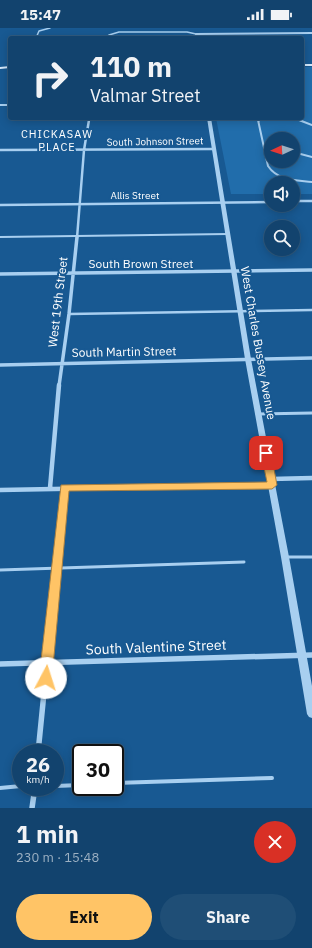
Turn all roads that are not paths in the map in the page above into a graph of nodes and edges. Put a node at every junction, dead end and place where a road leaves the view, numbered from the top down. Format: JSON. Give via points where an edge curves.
{"nodes":[{"id":1,"x":50,"y":28,"type":"edge"},
{"id":2,"x":312,"y":33,"type":"edge"},
{"id":3,"x":196,"y":34,"type":"joint"},
{"id":4,"x":37,"y":36,"type":"edge"},
{"id":5,"x":108,"y":36,"type":"edge"},
{"id":6,"x":89,"y":120,"type":"edge"},
{"id":7,"x":209,"y":120,"type":"edge"},
{"id":8,"x":258,"y":120,"type":"edge"},
{"id":9,"x":299,"y":120,"type":"edge"},
{"id":10,"x":312,"y":125,"type":"edge"},
{"id":11,"x":264,"y":146,"type":"edge"},
{"id":12,"x":213,"y":148,"type":"junction"},
{"id":13,"x":0,"y":150,"type":"edge"},
{"id":14,"x":84,"y":150,"type":"junction"},
{"id":15,"x":300,"y":153,"type":"edge"},
{"id":16,"x":312,"y":156,"type":"edge"},
{"id":17,"x":269,"y":168,"type":"edge"},
{"id":18,"x":312,"y":182,"type":"edge"},
{"id":19,"x":300,"y":201,"type":"edge"},
{"id":20,"x":312,"y":201,"type":"edge"},
{"id":21,"x":264,"y":202,"type":"edge"},
{"id":22,"x":223,"y":203,"type":"junction"},
{"id":23,"x":81,"y":204,"type":"junction"},
{"id":24,"x":0,"y":205,"type":"edge"},
{"id":25,"x":228,"y":234,"type":"junction"},
{"id":26,"x":78,"y":236,"type":"junction"},
{"id":27,"x":0,"y":237,"type":"edge"},
{"id":28,"x":312,"y":270,"type":"edge"},
{"id":29,"x":234,"y":272,"type":"junction"},
{"id":30,"x":74,"y":273,"type":"junction"},
{"id":31,"x":0,"y":274,"type":"edge"},
{"id":32,"x":312,"y":310,"type":"edge"},
{"id":33,"x":241,"y":312,"type":"junction"},
{"id":34,"x":69,"y":314,"type":"junction"},
{"id":35,"x":312,"y":358,"type":"edge"},
{"id":36,"x":248,"y":359,"type":"junction"},
{"id":37,"x":61,"y":364,"type":"junction"},
{"id":38,"x":0,"y":365,"type":"edge"},
{"id":39,"x":312,"y":413,"type":"edge"},
{"id":40,"x":258,"y":414,"type":"junction"},
{"id":41,"x":312,"y":478,"type":"edge"},
{"id":42,"x":272,"y":482,"type":"junction"},
{"id":43,"x":50,"y":488,"type":"junction"},
{"id":44,"x":64,"y":488,"type":"junction"},
{"id":45,"x":0,"y":490,"type":"edge"},
{"id":46,"x":286,"y":557,"type":"junction"},
{"id":47,"x":312,"y":557,"type":"edge"},
{"id":48,"x":244,"y":562,"type":"dead end"},
{"id":49,"x":57,"y":567,"type":"junction"},
{"id":50,"x":0,"y":570,"type":"edge"},
{"id":51,"x":302,"y":655,"type":"junction"},
{"id":52,"x":312,"y":655,"type":"edge"},
{"id":53,"x":47,"y":663,"type":"junction"},
{"id":54,"x":0,"y":664,"type":"edge"},
{"id":55,"x":312,"y":714,"type":"edge"},
{"id":56,"x":39,"y":744,"type":"edge"},
{"id":57,"x":272,"y":778,"type":"dead end"},
{"id":58,"x":124,"y":783,"type":"edge"},
{"id":59,"x":12,"y":787,"type":"edge"},
{"id":60,"x":0,"y":788,"type":"edge"},
{"id":61,"x":34,"y":796,"type":"edge"},
{"id":62,"x":32,"y":808,"type":"edge"}],
"edges":[{"from":1,"to":4,"type":"lane","via":[[38,31]]},
{"from":2,"to":3,"type":"street"},
{"from":3,"to":5,"type":"lane","via":[[119,32]]},
{"from":6,"to":14,"type":"street","name":"West 19th Street"},
{"from":7,"to":12,"type":"street","name":"West Charles Bussey Avenue"},
{"from":8,"to":11,"type":"lane"},
{"from":9,"to":10,"type":"lane"},
{"from":12,"to":14,"type":"street","name":"South Johnson Street"},
{"from":12,"to":22,"type":"street","name":"West Charles Bussey Avenue"},
{"from":13,"to":14,"type":"street","name":"South Johnson Street"},
{"from":14,"to":23,"type":"street","name":"West 19th Street"},
{"from":15,"to":16,"type":"lane"},
{"from":17,"to":18,"type":"lane","via":[[270,172],[286,179]]},
{"from":19,"to":20,"type":"street"},
{"from":21,"to":22,"type":"street","name":"Allis Street"},
{"from":22,"to":23,"type":"street","name":"Allis Street"},
{"from":22,"to":25,"type":"street","name":"West Charles Bussey Avenue"},
{"from":23,"to":24,"type":"street","name":"Allis Street"},
{"from":23,"to":26,"type":"street","name":"West 19th Street"},
{"from":25,"to":26,"type":"lane"},
{"from":25,"to":29,"type":"street","name":"West Charles Bussey Avenue"},
{"from":26,"to":27,"type":"lane"},
{"from":26,"to":30,"type":"street","name":"West 19th Street"},
{"from":28,"to":29,"type":"street","name":"South Brown Street"},
{"from":29,"to":30,"type":"street","name":"South Brown Street"},
{"from":29,"to":33,"type":"street","name":"West Charles Bussey Avenue"},
{"from":30,"to":31,"type":"street","name":"South Brown Street"},
{"from":30,"to":34,"type":"street","name":"West 19th Street"},
{"from":32,"to":33,"type":"lane"},
{"from":33,"to":34,"type":"lane"},
{"from":33,"to":36,"type":"street","name":"West Charles Bussey Avenue"},
{"from":34,"to":37,"type":"street","name":"West 19th Street"},
{"from":35,"to":36,"type":"street","name":"South Martin Street"},
{"from":36,"to":37,"type":"street","name":"South Martin Street"},
{"from":36,"to":40,"type":"street","name":"West Charles Bussey Avenue"},
{"from":37,"to":38,"type":"street","name":"South Martin Street"},
{"from":37,"to":43,"type":"street","name":"West 19th Street"},
{"from":39,"to":40,"type":"lane"},
{"from":40,"to":42,"type":"street","name":"West Charles Bussey Avenue"},
{"from":41,"to":42,"type":"street"},
{"from":42,"to":44,"type":"street"},
{"from":42,"to":46,"type":"street","name":"West Charles Bussey Avenue"},
{"from":43,"to":44,"type":"street"},
{"from":43,"to":45,"type":"street"},
{"from":44,"to":49,"type":"street"},
{"from":46,"to":47,"type":"lane"},
{"from":46,"to":51,"type":"street","name":"West Charles Bussey Avenue"},
{"from":48,"to":49,"type":"lane"},
{"from":49,"to":50,"type":"lane"},
{"from":49,"to":53,"type":"street"},
{"from":51,"to":52,"type":"street","name":"South Valentine Street"},
{"from":51,"to":53,"type":"street","name":"South Valentine Street"},
{"from":51,"to":55,"type":"street","name":"West Charles Bussey Avenue"},
{"from":53,"to":54,"type":"street","name":"South Valentine Street"},
{"from":53,"to":56,"type":"street"},
{"from":57,"to":58,"type":"lane"},
{"from":59,"to":60,"type":"lane"},
{"from":61,"to":62,"type":"street"}]}
